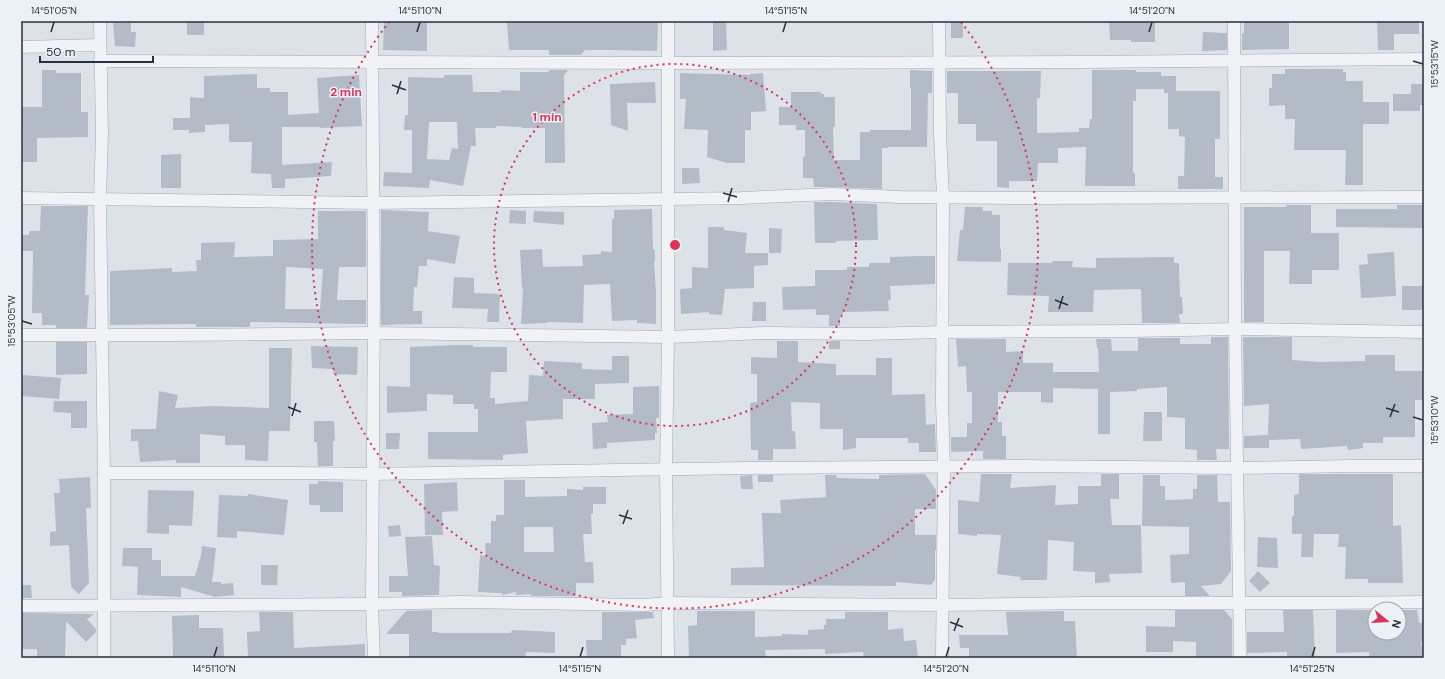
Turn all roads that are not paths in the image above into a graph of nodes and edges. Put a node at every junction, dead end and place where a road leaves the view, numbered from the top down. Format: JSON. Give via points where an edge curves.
{"nodes":[{"id":1,"x":100,"y":21,"type":"edge"},
{"id":2,"x":372,"y":21,"type":"edge"},
{"id":3,"x":668,"y":21,"type":"edge"},
{"id":4,"x":939,"y":21,"type":"edge"},
{"id":5,"x":1234,"y":21,"type":"edge"},
{"id":6,"x":100,"y":44,"type":"junction"},
{"id":7,"x":21,"y":47,"type":"edge"},
{"id":8,"x":1424,"y":59,"type":"edge"},
{"id":9,"x":1234,"y":60,"type":"junction"},
{"id":10,"x":100,"y":61,"type":"junction"},
{"id":11,"x":372,"y":61,"type":"junction"},
{"id":12,"x":939,"y":61,"type":"junction"},
{"id":13,"x":668,"y":63,"type":"junction"},
{"id":14,"x":943,"y":197,"type":"junction"},
{"id":15,"x":1235,"y":197,"type":"junction"},
{"id":16,"x":1424,"y":197,"type":"edge"},
{"id":17,"x":21,"y":198,"type":"edge"},
{"id":18,"x":100,"y":199,"type":"junction"},
{"id":19,"x":669,"y":199,"type":"junction"},
{"id":20,"x":373,"y":203,"type":"junction"},
{"id":21,"x":1234,"y":329,"type":"junction"},
{"id":22,"x":942,"y":332,"type":"junction"},
{"id":23,"x":1424,"y":332,"type":"edge"},
{"id":24,"x":373,"y":334,"type":"junction"},
{"id":25,"x":21,"y":335,"type":"edge"},
{"id":26,"x":102,"y":335,"type":"junction"},
{"id":27,"x":668,"y":337,"type":"junction"},
{"id":28,"x":1424,"y":466,"type":"edge"},
{"id":29,"x":944,"y":467,"type":"junction"},
{"id":30,"x":1236,"y":468,"type":"junction"},
{"id":31,"x":666,"y":469,"type":"junction"},
{"id":32,"x":104,"y":473,"type":"junction"},
{"id":33,"x":372,"y":474,"type":"junction"},
{"id":34,"x":1238,"y":602,"type":"junction"},
{"id":35,"x":1424,"y":602,"type":"edge"},
{"id":36,"x":668,"y":603,"type":"junction"},
{"id":37,"x":372,"y":604,"type":"junction"},
{"id":38,"x":104,"y":605,"type":"junction"},
{"id":39,"x":942,"y":605,"type":"junction"},
{"id":40,"x":21,"y":606,"type":"edge"},
{"id":41,"x":104,"y":658,"type":"edge"},
{"id":42,"x":374,"y":658,"type":"edge"},
{"id":43,"x":668,"y":658,"type":"edge"},
{"id":44,"x":942,"y":658,"type":"edge"},
{"id":45,"x":1240,"y":658,"type":"edge"}],
"edges":[{"from":1,"to":6,"type":"street"},
{"from":2,"to":11,"type":"street"},
{"from":3,"to":13,"type":"street"},
{"from":4,"to":12,"type":"street"},
{"from":5,"to":9,"type":"street"},
{"from":6,"to":7,"type":"street"},
{"from":6,"to":10,"type":"street"},
{"from":8,"to":9,"type":"street"},
{"from":9,"to":12,"type":"street"},
{"from":9,"to":15,"type":"street"},
{"from":10,"to":11,"type":"street"},
{"from":10,"to":18,"type":"street"},
{"from":11,"to":13,"type":"street"},
{"from":11,"to":20,"type":"street"},
{"from":12,"to":13,"type":"street"},
{"from":12,"to":14,"type":"street"},
{"from":13,"to":19,"type":"street"},
{"from":14,"to":15,"type":"street"},
{"from":14,"to":19,"type":"street","via":[[832,194]]},
{"from":14,"to":22,"type":"street"},
{"from":15,"to":16,"type":"street"},
{"from":15,"to":21,"type":"street"},
{"from":17,"to":18,"type":"street"},
{"from":18,"to":20,"type":"street"},
{"from":18,"to":26,"type":"street"},
{"from":19,"to":20,"type":"street"},
{"from":19,"to":27,"type":"street"},
{"from":20,"to":24,"type":"street"},
{"from":21,"to":22,"type":"street"},
{"from":21,"to":23,"type":"street"},
{"from":21,"to":30,"type":"street"},
{"from":22,"to":27,"type":"street","via":[[765,333]]},
{"from":22,"to":29,"type":"street"},
{"from":24,"to":26,"type":"street"},
{"from":24,"to":27,"type":"street"},
{"from":24,"to":33,"type":"street"},
{"from":25,"to":26,"type":"street"},
{"from":26,"to":32,"type":"street"},
{"from":27,"to":31,"type":"street"},
{"from":28,"to":30,"type":"street"},
{"from":29,"to":30,"type":"street"},
{"from":29,"to":31,"type":"street"},
{"from":29,"to":39,"type":"street"},
{"from":30,"to":34,"type":"street"},
{"from":31,"to":33,"type":"street"},
{"from":31,"to":36,"type":"street"},
{"from":32,"to":33,"type":"street"},
{"from":32,"to":38,"type":"street"},
{"from":33,"to":37,"type":"street"},
{"from":34,"to":35,"type":"street"},
{"from":34,"to":39,"type":"street"},
{"from":34,"to":45,"type":"street"},
{"from":36,"to":37,"type":"street"},
{"from":36,"to":39,"type":"street"},
{"from":36,"to":43,"type":"street"},
{"from":37,"to":38,"type":"street"},
{"from":37,"to":42,"type":"street"},
{"from":38,"to":40,"type":"street"},
{"from":38,"to":41,"type":"street"},
{"from":39,"to":44,"type":"street"}]}
